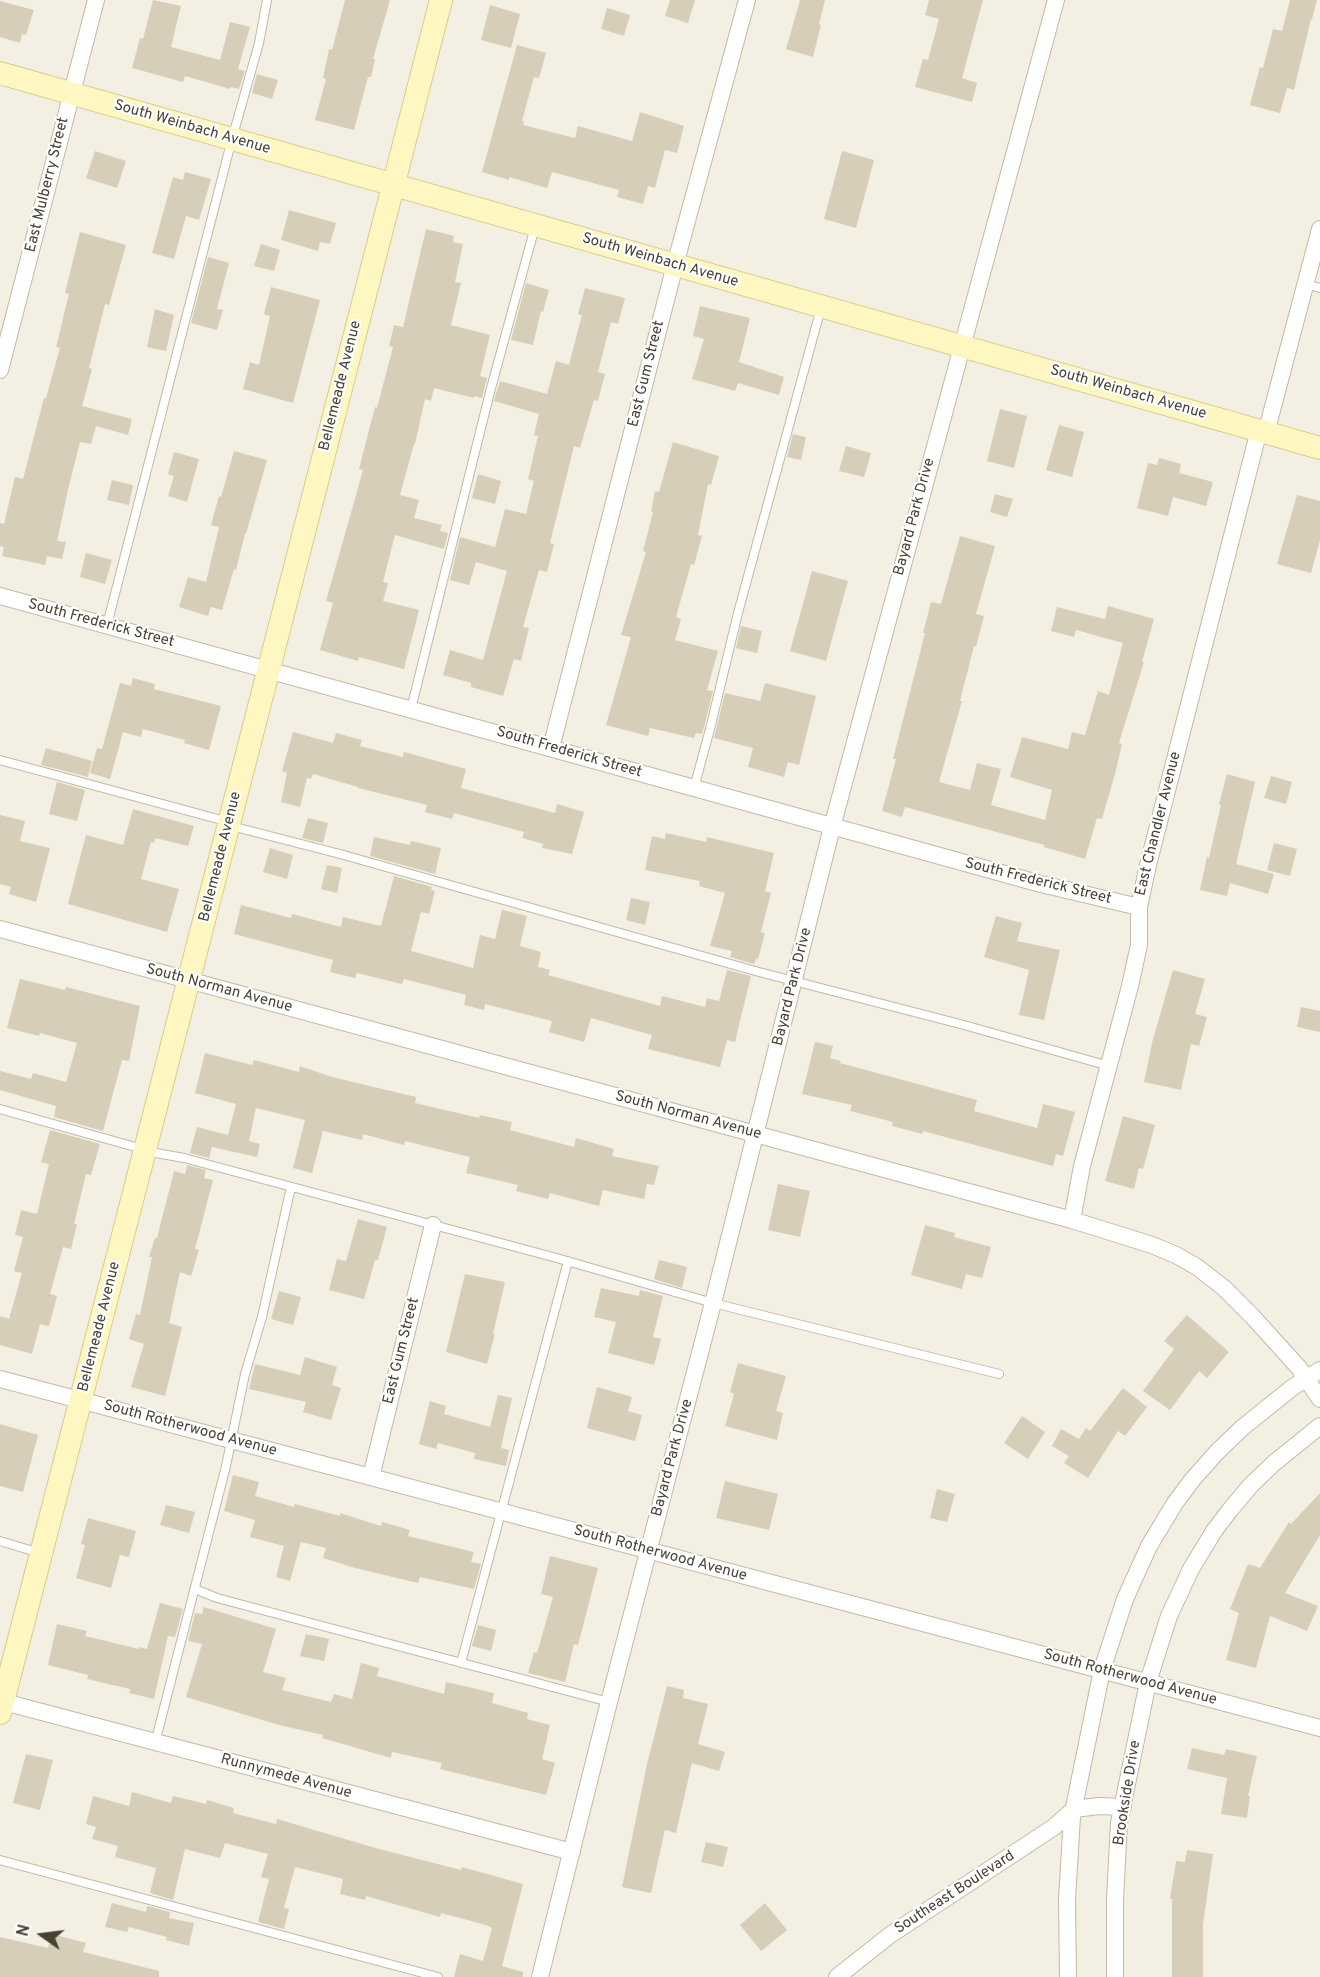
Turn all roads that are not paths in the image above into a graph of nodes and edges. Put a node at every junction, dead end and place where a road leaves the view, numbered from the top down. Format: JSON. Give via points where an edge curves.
{"nodes":[{"id":1,"x":96,"y":0,"type":"edge"},
{"id":2,"x":267,"y":0,"type":"edge"},
{"id":3,"x":441,"y":0,"type":"edge"},
{"id":4,"x":747,"y":0,"type":"edge"},
{"id":5,"x":1056,"y":0,"type":"edge"},
{"id":6,"x":0,"y":73,"type":"edge"},
{"id":7,"x":71,"y":93,"type":"junction"},
{"id":8,"x":232,"y":140,"type":"junction"},
{"id":9,"x":392,"y":186,"type":"junction"},
{"id":10,"x":536,"y":226,"type":"junction"},
{"id":11,"x":1320,"y":229,"type":"edge"},
{"id":12,"x":675,"y":265,"type":"junction"},
{"id":13,"x":1313,"y":286,"type":"edge"},
{"id":14,"x":821,"y":306,"type":"junction"},
{"id":15,"x":961,"y":346,"type":"junction"},
{"id":16,"x":0,"y":370,"type":"edge"},
{"id":17,"x":1262,"y":431,"type":"junction"},
{"id":18,"x":1320,"y":448,"type":"edge"},
{"id":19,"x":0,"y":596,"type":"edge"},
{"id":20,"x":107,"y":625,"type":"junction"},
{"id":21,"x":269,"y":670,"type":"junction"},
{"id":22,"x":411,"y":709,"type":"junction"},
{"id":23,"x":551,"y":748,"type":"junction"},
{"id":24,"x":0,"y":760,"type":"edge"},
{"id":25,"x":694,"y":788,"type":"junction"},
{"id":26,"x":229,"y":822,"type":"junction"},
{"id":27,"x":832,"y":827,"type":"junction"},
{"id":28,"x":1139,"y":907,"type":"junction"},
{"id":29,"x":0,"y":929,"type":"edge"},
{"id":30,"x":189,"y":981,"type":"junction"},
{"id":31,"x":795,"y":981,"type":"junction"},
{"id":32,"x":1109,"y":1066,"type":"junction"},
{"id":33,"x":0,"y":1109,"type":"edge"},
{"id":34,"x":756,"y":1134,"type":"junction"},
{"id":35,"x":145,"y":1151,"type":"junction"},
{"id":36,"x":291,"y":1187,"type":"junction"},
{"id":37,"x":1072,"y":1220,"type":"junction"},
{"id":38,"x":433,"y":1225,"type":"junction"},
{"id":39,"x":568,"y":1262,"type":"junction"},
{"id":40,"x":713,"y":1304,"type":"junction"},
{"id":41,"x":999,"y":1374,"type":"dead end"},
{"id":42,"x":1313,"y":1374,"type":"edge"},
{"id":43,"x":0,"y":1379,"type":"edge"},
{"id":44,"x":81,"y":1399,"type":"junction"},
{"id":45,"x":1320,"y":1399,"type":"edge"},
{"id":46,"x":1320,"y":1426,"type":"edge"},
{"id":47,"x":231,"y":1440,"type":"junction"},
{"id":48,"x":371,"y":1477,"type":"junction"},
{"id":49,"x":501,"y":1512,"type":"junction"},
{"id":50,"x":0,"y":1541,"type":"edge"},
{"id":51,"x":649,"y":1552,"type":"junction"},
{"id":52,"x":41,"y":1553,"type":"junction"},
{"id":53,"x":195,"y":1589,"type":"junction"},
{"id":54,"x":461,"y":1663,"type":"junction"},
{"id":55,"x":1102,"y":1670,"type":"junction"},
{"id":56,"x":1148,"y":1682,"type":"junction"},
{"id":57,"x":609,"y":1702,"type":"junction"},
{"id":58,"x":1,"y":1705,"type":"edge"},
{"id":59,"x":1320,"y":1728,"type":"edge"},
{"id":60,"x":155,"y":1743,"type":"junction"},
{"id":61,"x":1123,"y":1807,"type":"junction"},
{"id":62,"x":1074,"y":1809,"type":"junction"},
{"id":63,"x":572,"y":1852,"type":"junction"},
{"id":64,"x":0,"y":1860,"type":"edge"},
{"id":65,"x":438,"y":1977,"type":"edge"},
{"id":66,"x":540,"y":1977,"type":"edge"},
{"id":67,"x":837,"y":1977,"type":"edge"},
{"id":68,"x":1068,"y":1977,"type":"edge"},
{"id":69,"x":1115,"y":1977,"type":"edge"}],
"edges":[{"from":1,"to":7,"type":"street","name":"East Mulberry Street"},
{"from":2,"to":8,"type":"lane","via":[[260,43]]},
{"from":3,"to":9,"type":"street","name":"Bellemeade Avenue"},
{"from":4,"to":12,"type":"street","name":"East Gum Street"},
{"from":5,"to":15,"type":"street","name":"Bayard Park Drive"},
{"from":6,"to":7,"type":"street","name":"South Weinbach Avenue"},
{"from":7,"to":8,"type":"street","name":"South Weinbach Avenue"},
{"from":7,"to":16,"type":"street","name":"East Mulberry Street"},
{"from":8,"to":9,"type":"street","name":"South Weinbach Avenue"},
{"from":8,"to":20,"type":"lane"},
{"from":9,"to":10,"type":"street","name":"South Weinbach Avenue"},
{"from":9,"to":21,"type":"street","name":"Bellemeade Avenue"},
{"from":10,"to":12,"type":"street","name":"South Weinbach Avenue"},
{"from":10,"to":22,"type":"lane"},
{"from":11,"to":13,"type":"street","name":"East Chandler Avenue"},
{"from":12,"to":14,"type":"street","name":"South Weinbach Avenue"},
{"from":12,"to":23,"type":"street","name":"East Gum Street"},
{"from":13,"to":17,"type":"street","name":"East Chandler Avenue"},
{"from":14,"to":15,"type":"street","name":"South Weinbach Avenue"},
{"from":14,"to":25,"type":"lane"},
{"from":15,"to":17,"type":"street","name":"South Weinbach Avenue"},
{"from":15,"to":27,"type":"street","name":"Bayard Park Drive"},
{"from":17,"to":18,"type":"street","name":"South Weinbach Avenue"},
{"from":17,"to":28,"type":"street","name":"East Chandler Avenue"},
{"from":19,"to":20,"type":"street","name":"South Frederick Street"},
{"from":20,"to":21,"type":"street","name":"South Frederick Street"},
{"from":21,"to":22,"type":"street","name":"South Frederick Street"},
{"from":21,"to":26,"type":"street","name":"Bellemeade Avenue"},
{"from":22,"to":23,"type":"street","name":"South Frederick Street"},
{"from":23,"to":25,"type":"street","name":"South Frederick Street"},
{"from":24,"to":26,"type":"lane"},
{"from":25,"to":27,"type":"street","name":"South Frederick Street"},
{"from":26,"to":30,"type":"street","name":"Bellemeade Avenue"},
{"from":26,"to":31,"type":"lane","via":[[235,828]]},
{"from":27,"to":28,"type":"street","name":"South Frederick Street"},
{"from":27,"to":31,"type":"street","name":"Bayard Park Drive"},
{"from":28,"to":32,"type":"street","name":"East Chandler Avenue","via":[[1139,945]]},
{"from":29,"to":30,"type":"street","name":"South Norman Avenue"},
{"from":30,"to":34,"type":"street","name":"South Norman Avenue"},
{"from":30,"to":35,"type":"street","name":"Bellemeade Avenue"},
{"from":31,"to":32,"type":"lane"},
{"from":31,"to":34,"type":"street","name":"Bayard Park Drive"},
{"from":32,"to":37,"type":"street","name":"East Chandler Avenue"},
{"from":33,"to":35,"type":"lane"},
{"from":34,"to":37,"type":"street","name":"South Norman Avenue"},
{"from":34,"to":40,"type":"street","name":"Bayard Park Drive"},
{"from":35,"to":36,"type":"lane"},
{"from":35,"to":44,"type":"street","name":"Bellemeade Avenue"},
{"from":36,"to":38,"type":"lane"},
{"from":36,"to":47,"type":"lane"},
{"from":37,"to":42,"type":"street","name":"South Norman Avenue","via":[[1152,1245],[1197,1267],[1224,1288],[1299,1368]]},
{"from":38,"to":39,"type":"lane"},
{"from":38,"to":48,"type":"street","name":"East Gum Street"},
{"from":39,"to":40,"type":"lane"},
{"from":39,"to":49,"type":"lane"},
{"from":40,"to":41,"type":"lane"},
{"from":40,"to":51,"type":"street","name":"Bayard Park Drive"},
{"from":42,"to":45,"type":"street","name":"South Norman Avenue"},
{"from":42,"to":55,"type":"street","via":[[1216,1452],[1175,1503],[1149,1546],[1125,1599]]},
{"from":43,"to":44,"type":"street","name":"South Rotherwood Avenue"},
{"from":44,"to":47,"type":"street","name":"South Rotherwood Avenue"},
{"from":44,"to":52,"type":"street","name":"Bellemeade Avenue"},
{"from":46,"to":56,"type":"street","via":[[1251,1485],[1214,1531],[1169,1616]]},
{"from":47,"to":48,"type":"street","name":"South Rotherwood Avenue"},
{"from":47,"to":53,"type":"lane"},
{"from":48,"to":49,"type":"street","name":"South Rotherwood Avenue"},
{"from":49,"to":51,"type":"street","name":"South Rotherwood Avenue"},
{"from":49,"to":54,"type":"lane"},
{"from":50,"to":52,"type":"lane"},
{"from":51,"to":55,"type":"street","name":"South Rotherwood Avenue"},
{"from":51,"to":57,"type":"street","name":"Bayard Park Drive"},
{"from":52,"to":58,"type":"street","name":"Bellemeade Avenue"},
{"from":53,"to":54,"type":"lane"},
{"from":53,"to":60,"type":"lane"},
{"from":54,"to":57,"type":"lane"},
{"from":55,"to":56,"type":"street","name":"South Rotherwood Avenue"},
{"from":55,"to":62,"type":"street"},
{"from":56,"to":59,"type":"street","name":"South Rotherwood Avenue"},
{"from":56,"to":61,"type":"street","name":"Brookside Drive"},
{"from":57,"to":63,"type":"street","name":"Bayard Park Drive"},
{"from":58,"to":60,"type":"street","name":"Runnymede Avenue"},
{"from":60,"to":63,"type":"street","name":"Runnymede Avenue"},
{"from":61,"to":62,"type":"street"},
{"from":61,"to":69,"type":"street","name":"Brookside Drive","via":[[1115,1900]]},
{"from":62,"to":67,"type":"street","name":"Southeast Boulevard","via":[[1054,1827],[890,1935]]},
{"from":62,"to":68,"type":"street","via":[[1067,1899]]},
{"from":63,"to":66,"type":"street","name":"Bayard Park Drive"},
{"from":64,"to":65,"type":"lane"}]}
